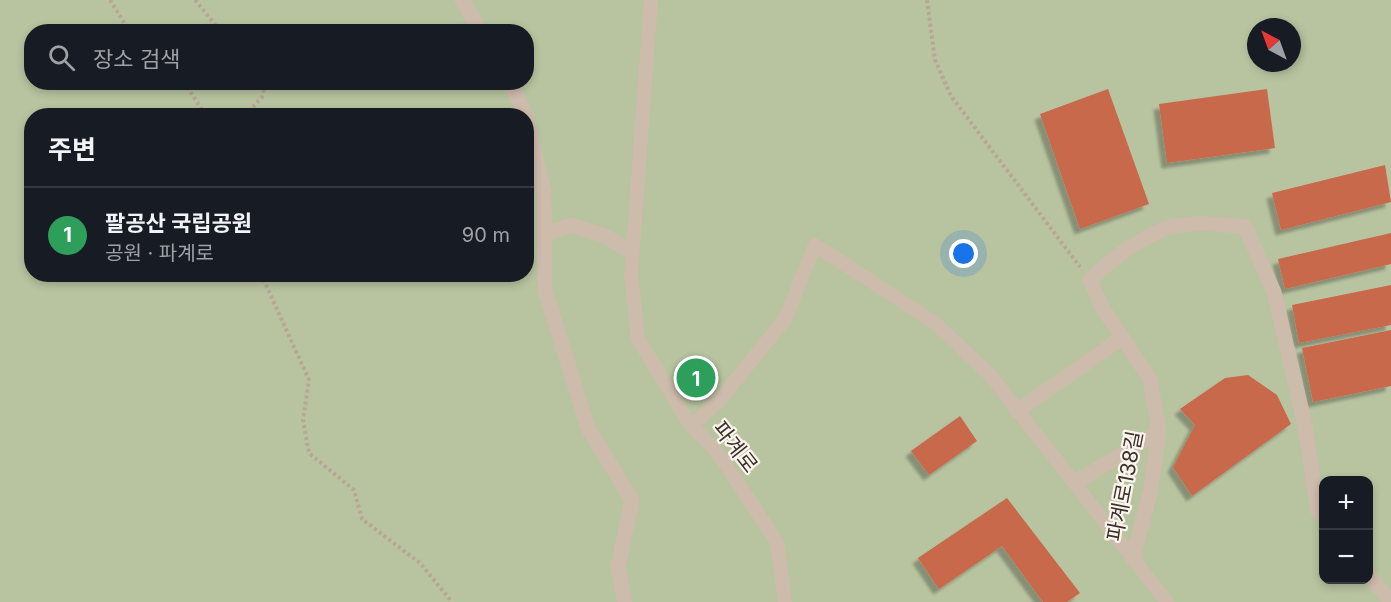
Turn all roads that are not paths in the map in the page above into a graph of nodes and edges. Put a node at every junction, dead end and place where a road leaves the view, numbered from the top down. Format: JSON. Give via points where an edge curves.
{"nodes":[{"id":1,"x":462,"y":0,"type":"edge"},
{"id":2,"x":651,"y":0,"type":"edge"},
{"id":3,"x":476,"y":24,"type":"edge"},
{"id":4,"x":514,"y":90,"type":"edge"},
{"id":5,"x":522,"y":108,"type":"edge"},
{"id":6,"x":534,"y":150,"type":"edge"},
{"id":7,"x":544,"y":234,"type":"junction"},
{"id":8,"x":632,"y":252,"type":"junction"},
{"id":9,"x":1122,"y":338,"type":"junction"},
{"id":10,"x":1017,"y":411,"type":"junction"},
{"id":11,"x":691,"y":426,"type":"junction"},
{"id":12,"x":1159,"y":431,"type":"junction"},
{"id":13,"x":1075,"y":483,"type":"junction"},
{"id":14,"x":1319,"y":513,"type":"edge"},
{"id":15,"x":1133,"y":557,"type":"junction"},
{"id":16,"x":1373,"y":580,"type":"edge"},
{"id":17,"x":625,"y":602,"type":"edge"},
{"id":18,"x":785,"y":602,"type":"edge"},
{"id":19,"x":1167,"y":602,"type":"edge"},
{"id":20,"x":1391,"y":602,"type":"edge"}],
"edges":[{"from":1,"to":3,"type":"street"},
{"from":2,"to":8,"type":"lane","name":"파계로"},
{"from":4,"to":5,"type":"street"},
{"from":6,"to":7,"type":"street","via":[[544,193]]},
{"from":7,"to":8,"type":"street","via":[[572,225],[605,236]]},
{"from":7,"to":17,"type":"street","via":[[545,290],[588,428],[632,500],[618,567]]},
{"from":8,"to":11,"type":"lane","name":"파계로","via":[[638,339]]},
{"from":9,"to":10,"type":"street"},
{"from":9,"to":12,"type":"street","name":"파계로138길","via":[[1150,380]]},
{"from":9,"to":14,"type":"street","name":"파계로138길","via":[[1090,280],[1114,257],[1168,227],[1245,226],[1274,292],[1305,425]]},
{"from":10,"to":11,"type":"lane","name":"파계로138길","via":[[990,375],[935,323],[815,245],[785,319],[718,402]]},
{"from":10,"to":13,"type":"lane","name":"파계로138길"},
{"from":11,"to":18,"type":"lane","name":"파계로","via":[[716,450],[777,542]]},
{"from":12,"to":13,"type":"street"},
{"from":12,"to":15,"type":"street","name":"파계로138길","via":[[1151,489]]},
{"from":13,"to":15,"type":"lane","name":"파계로138길"},
{"from":15,"to":19,"type":"lane"},
{"from":16,"to":20,"type":"street"}]}
